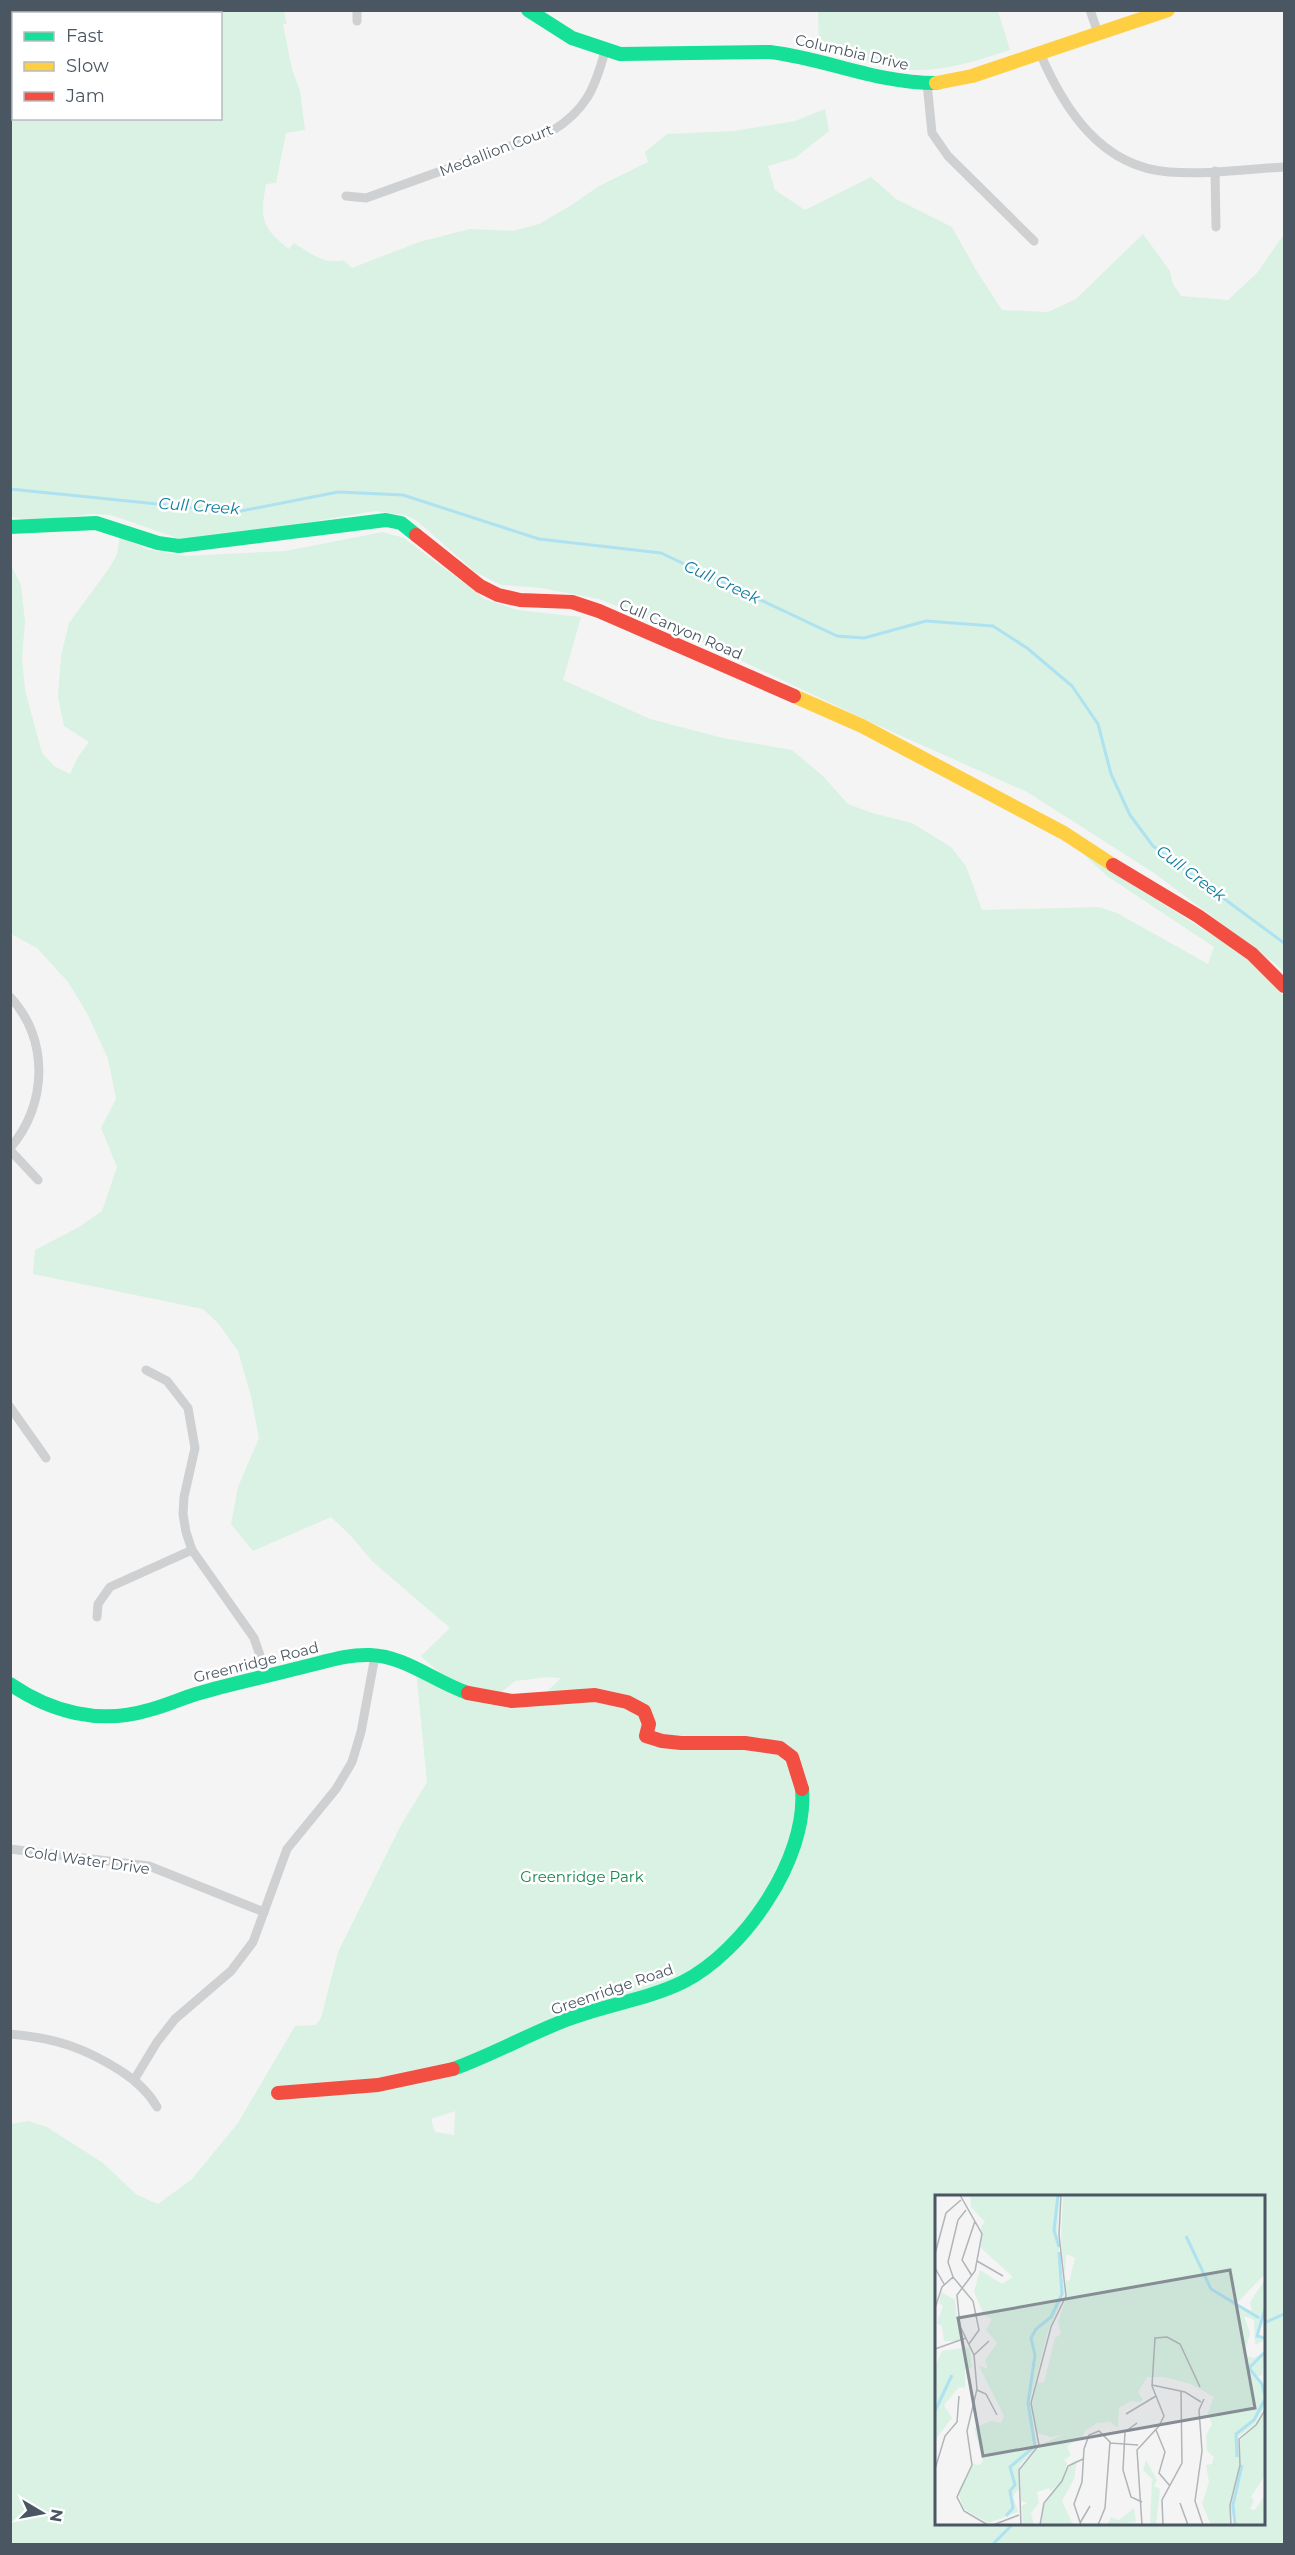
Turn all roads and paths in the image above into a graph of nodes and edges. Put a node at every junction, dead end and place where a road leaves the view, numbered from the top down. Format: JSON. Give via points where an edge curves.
{"nodes":[{"id":1,"x":357,"y":10,"type":"edge"},
{"id":2,"x":528,"y":10,"type":"edge"},
{"id":3,"x":1090,"y":10,"type":"edge"},
{"id":4,"x":1168,"y":10,"type":"edge"},
{"id":5,"x":357,"y":21,"type":"dead end"},
{"id":6,"x":1098,"y":33,"type":"junction"},
{"id":7,"x":604,"y":51,"type":"junction"},
{"id":8,"x":1040,"y":53,"type":"junction"},
{"id":9,"x":927,"y":83,"type":"junction"},
{"id":10,"x":1284,"y":167,"type":"edge"},
{"id":11,"x":1215,"y":171,"type":"junction"},
{"id":12,"x":346,"y":196,"type":"dead end"},
{"id":13,"x":1216,"y":227,"type":"dead end"},
{"id":14,"x":1034,"y":241,"type":"dead end"},
{"id":15,"x":10,"y":527,"type":"edge"},
{"id":16,"x":1284,"y":986,"type":"edge"},
{"id":17,"x":10,"y":997,"type":"edge"},
{"id":18,"x":10,"y":1149,"type":"edge"},
{"id":19,"x":38,"y":1180,"type":"dead end"},
{"id":20,"x":146,"y":1370,"type":"dead end"},
{"id":21,"x":10,"y":1407,"type":"edge"},
{"id":22,"x":46,"y":1458,"type":"dead end"},
{"id":23,"x":192,"y":1550,"type":"junction"},
{"id":24,"x":97,"y":1617,"type":"dead end"},
{"id":25,"x":375,"y":1656,"type":"junction"},
{"id":26,"x":267,"y":1676,"type":"junction"},
{"id":27,"x":10,"y":1684,"type":"edge"},
{"id":28,"x":10,"y":1849,"type":"edge"},
{"id":29,"x":264,"y":1912,"type":"junction"},
{"id":30,"x":10,"y":2034,"type":"edge"},
{"id":31,"x":134,"y":2080,"type":"junction"},
{"id":32,"x":278,"y":2093,"type":"dead end"},
{"id":33,"x":157,"y":2107,"type":"dead end"}],
"edges":[{"from":1,"to":5,"type":"street"},
{"from":2,"to":7,"type":"street","name":"Columbia Drive","via":[[572,38]]},
{"from":3,"to":6,"type":"street"},
{"from":4,"to":6,"type":"street","name":"Columbia Drive"},
{"from":6,"to":8,"type":"street","name":"Columbia Drive"},
{"from":7,"to":9,"type":"street","name":"Columbia Drive","via":[[641,55],[770,52],[887,80]]},
{"from":7,"to":12,"type":"street","name":"Medallion Court","via":[[590,96],[574,115],[552,131],[366,198]]},
{"from":8,"to":9,"type":"street","name":"Columbia Drive","via":[[972,76]]},
{"from":8,"to":11,"type":"street","via":[[1072,115],[1103,145],[1153,169]]},
{"from":9,"to":14,"type":"street","via":[[932,133],[948,156]]},
{"from":10,"to":11,"type":"street"},
{"from":11,"to":13,"type":"street"},
{"from":15,"to":16,"type":"street","name":"Cull Canyon Road","via":[[96,523],[151,542],[179,546],[355,523],[386,520],[401,524],[480,586],[498,595],[572,602],[599,611],[862,726],[1064,832],[1252,954]]},
{"from":17,"to":18,"type":"street","via":[[31,1030],[39,1081],[29,1120]]},
{"from":18,"to":19,"type":"street"},
{"from":20,"to":23,"type":"street","via":[[167,1381],[191,1418],[195,1448],[183,1514]]},
{"from":21,"to":22,"type":"street"},
{"from":23,"to":24,"type":"street","via":[[110,1587],[98,1604]]},
{"from":23,"to":26,"type":"street","via":[[254,1638]]},
{"from":25,"to":26,"type":"street","name":"Greenridge Road","via":[[350,1656]]},
{"from":25,"to":29,"type":"street","via":[[352,1762],[336,1789],[287,1849]]},
{"from":25,"to":32,"type":"street","name":"Greenridge Road","via":[[402,1662],[452,1687],[495,1699],[592,1694],[614,1697],[644,1711],[649,1724],[646,1736],[658,1742],[773,1745],[791,1756],[801,1782],[803,1810],[796,1842],[786,1867],[760,1908],[730,1947],[695,1976],[664,1990],[577,2016],[473,2061],[405,2080]]},
{"from":26,"to":27,"type":"street","name":"Greenridge Road","via":[[115,1717],[70,1714],[45,1706]]},
{"from":28,"to":29,"type":"street","name":"Cold Water Drive","via":[[149,1866]]},
{"from":29,"to":31,"type":"street","via":[[254,1942],[244,1957],[175,2019]]},
{"from":30,"to":31,"type":"street","via":[[69,2043]]},
{"from":31,"to":33,"type":"street","via":[[150,2093]]}]}
